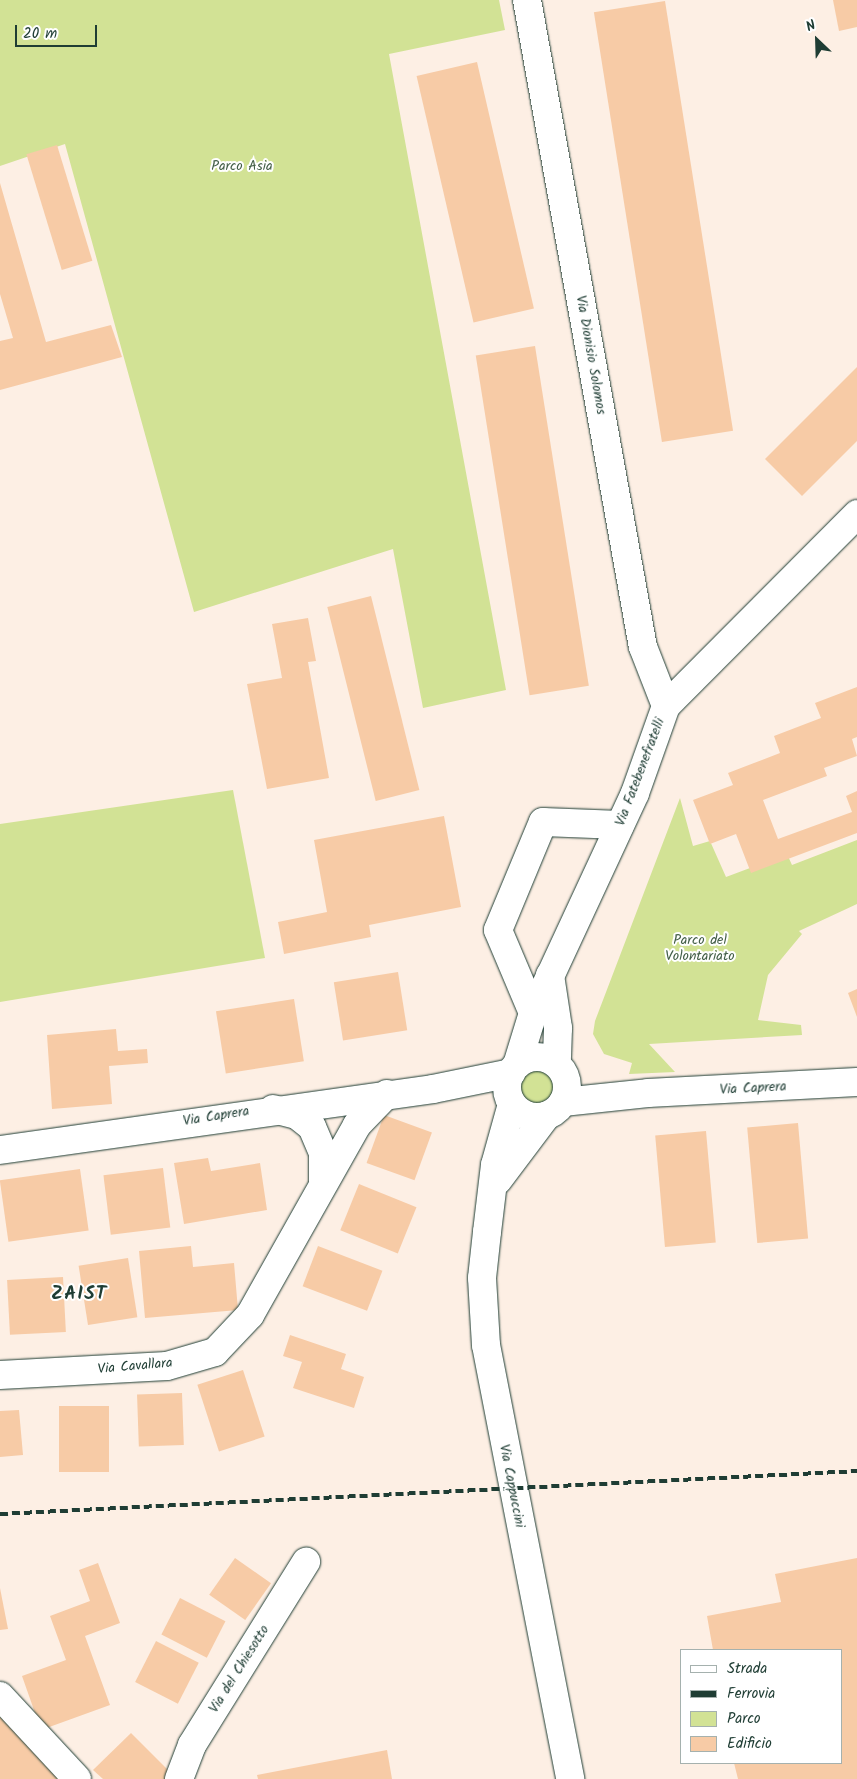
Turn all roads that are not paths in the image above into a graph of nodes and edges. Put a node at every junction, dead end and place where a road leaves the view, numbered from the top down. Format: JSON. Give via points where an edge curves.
{"nodes":[{"id":1,"x":527,"y":0,"type":"edge"},
{"id":2,"x":857,"y":514,"type":"edge"},
{"id":3,"x":666,"y":706,"type":"junction"},
{"id":4,"x":620,"y":826,"type":"junction"},
{"id":5,"x":550,"y":975,"type":"junction"},
{"id":6,"x":533,"y":1013,"type":"junction"},
{"id":7,"x":560,"y":1068,"type":"junction"},
{"id":8,"x":857,"y":1082,"type":"edge"},
{"id":9,"x":512,"y":1083,"type":"junction"},
{"id":10,"x":648,"y":1093,"type":"junction"},
{"id":11,"x":387,"y":1094,"type":"junction"},
{"id":12,"x":270,"y":1108,"type":"junction"},
{"id":13,"x":555,"y":1109,"type":"junction"},
{"id":14,"x":0,"y":1150,"type":"edge"},
{"id":15,"x":323,"y":1181,"type":"junction"},
{"id":16,"x":492,"y":1190,"type":"junction"},
{"id":17,"x":0,"y":1375,"type":"edge"},
{"id":18,"x":306,"y":1562,"type":"dead end"},
{"id":19,"x":0,"y":1696,"type":"edge"},
{"id":20,"x":77,"y":1779,"type":"edge"},
{"id":21,"x":178,"y":1779,"type":"edge"},
{"id":22,"x":570,"y":1779,"type":"edge"}],
"edges":[{"from":1,"to":3,"type":"street","name":"Via Dionisio Solomos","via":[[643,647]]},
{"from":2,"to":3,"type":"street","name":"Via Fatebenefratelli"},
{"from":3,"to":4,"type":"street","name":"Via Fatebenefratelli"},
{"from":4,"to":5,"type":"street","name":"Via Fatebenefratelli"},
{"from":4,"to":6,"type":"street","via":[[543,822],[498,930]]},
{"from":5,"to":6,"type":"street","name":"Via Fatebenefratelli"},
{"from":5,"to":7,"type":"street"},
{"from":6,"to":9,"type":"street","name":"Via Fatebenefratelli"},
{"from":7,"to":9,"type":"street","name":"Via Caprera","via":[[533,1057]]},
{"from":7,"to":10,"type":"street","name":"Via Caprera","via":[[586,1085]]},
{"from":7,"to":13,"type":"street"},
{"from":8,"to":10,"type":"street","name":"Via Caprera"},
{"from":9,"to":11,"type":"street","name":"Via Caprera"},
{"from":9,"to":13,"type":"street","name":"Via Caprera","via":[[528,1115]]},
{"from":9,"to":16,"type":"street","name":"Via Cappuccini"},
{"from":10,"to":13,"type":"street","name":"Via Caprera"},
{"from":11,"to":12,"type":"street","name":"Via Caprera"},
{"from":11,"to":15,"type":"street","name":"Via Cavallara","via":[[372,1105]]},
{"from":12,"to":14,"type":"street","name":"Via Caprera"},
{"from":12,"to":15,"type":"street","name":"Via Cavallara","via":[[297,1115],[312,1127],[323,1153]]},
{"from":13,"to":16,"type":"street","name":"Via Cappuccini"},
{"from":15,"to":17,"type":"street","name":"Via Cavallara","via":[[250,1315],[215,1352],[167,1366]]},
{"from":16,"to":22,"type":"street","name":"Via Cappuccini","via":[[482,1278],[486,1345]]},
{"from":18,"to":21,"type":"street","name":"Via del Chiesotto","via":[[192,1745]]},
{"from":19,"to":20,"type":"street"}]}
